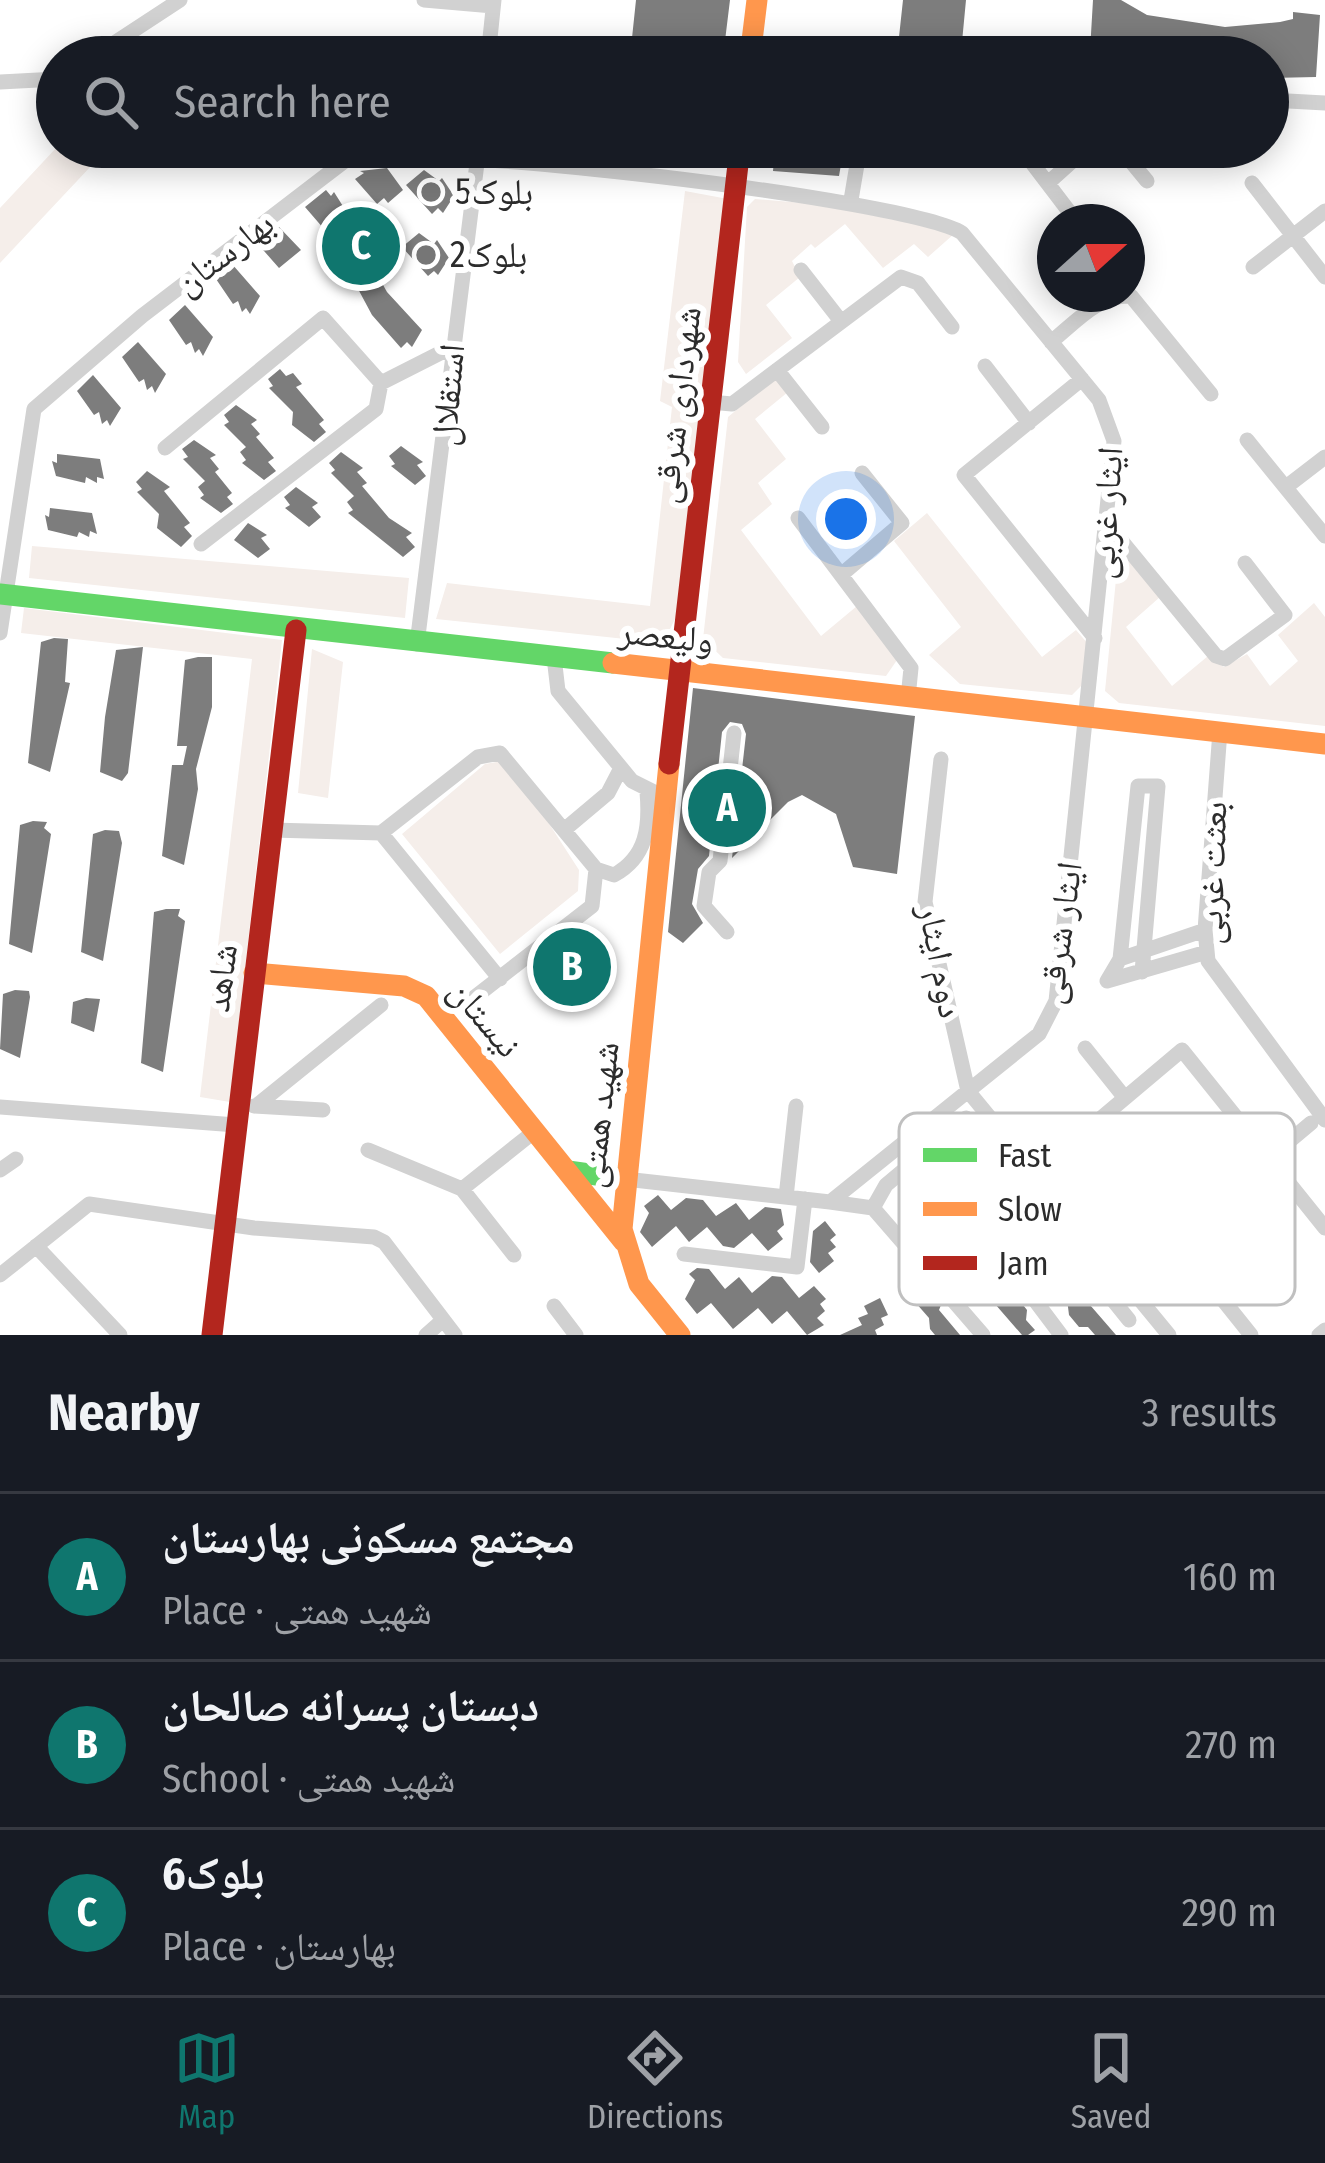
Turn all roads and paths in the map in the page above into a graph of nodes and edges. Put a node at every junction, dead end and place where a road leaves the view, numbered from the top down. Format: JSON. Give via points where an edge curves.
{"nodes":[{"id":1,"x":181,"y":0,"type":"edge"},
{"id":2,"x":424,"y":0,"type":"edge"},
{"id":3,"x":757,"y":0,"type":"edge"},
{"id":4,"x":494,"y":3,"type":"edge"},
{"id":5,"x":125,"y":36,"type":"edge"},
{"id":6,"x":490,"y":36,"type":"edge"},
{"id":7,"x":753,"y":36,"type":"edge"},
{"id":8,"x":36,"y":80,"type":"edge"},
{"id":9,"x":0,"y":82,"type":"edge"},
{"id":10,"x":1289,"y":101,"type":"edge"},
{"id":11,"x":1325,"y":103,"type":"edge"},
{"id":12,"x":335,"y":168,"type":"edge"},
{"id":13,"x":476,"y":168,"type":"edge"},
{"id":14,"x":585,"y":168,"type":"edge"},
{"id":15,"x":738,"y":168,"type":"edge"},
{"id":16,"x":856,"y":168,"type":"edge"},
{"id":17,"x":1036,"y":168,"type":"edge"},
{"id":18,"x":1065,"y":168,"type":"edge"},
{"id":19,"x":1136,"y":168,"type":"edge"},
{"id":20,"x":1147,"y":181,"type":"dead end"},
{"id":21,"x":1048,"y":183,"type":"junction"},
{"id":22,"x":1252,"y":183,"type":"dead end"},
{"id":23,"x":735,"y":189,"type":"junction"},
{"id":24,"x":851,"y":200,"type":"junction"},
{"id":25,"x":1064,"y":204,"type":"edge"},
{"id":26,"x":1325,"y":211,"type":"edge"},
{"id":27,"x":1293,"y":236,"type":"junction"},
{"id":28,"x":1253,"y":267,"type":"dead end"},
{"id":29,"x":801,"y":270,"type":"dead end"},
{"id":30,"x":1325,"y":277,"type":"edge"},
{"id":31,"x":840,"y":320,"type":"junction"},
{"id":32,"x":952,"y":327,"type":"dead end"},
{"id":33,"x":1052,"y":342,"type":"junction"},
{"id":34,"x":452,"y":347,"type":"junction"},
{"id":35,"x":985,"y":366,"type":"dead end"},
{"id":36,"x":777,"y":370,"type":"junction"},
{"id":37,"x":1082,"y":380,"type":"junction"},
{"id":38,"x":381,"y":383,"type":"junction"},
{"id":39,"x":1211,"y":394,"type":"dead end"},
{"id":40,"x":710,"y":402,"type":"junction"},
{"id":41,"x":1028,"y":423,"type":"junction"},
{"id":42,"x":822,"y":427,"type":"dead end"},
{"id":43,"x":1247,"y":440,"type":"dead end"},
{"id":44,"x":165,"y":448,"type":"dead end"},
{"id":45,"x":1325,"y":457,"type":"edge"},
{"id":46,"x":862,"y":472,"type":"dead end"},
{"id":47,"x":1286,"y":487,"type":"junction"},
{"id":48,"x":798,"y":518,"type":"dead end"},
{"id":49,"x":1106,"y":522,"type":"junction"},
{"id":50,"x":1325,"y":536,"type":"edge"},
{"id":51,"x":201,"y":544,"type":"dead end"},
{"id":52,"x":1245,"y":563,"type":"dead end"},
{"id":53,"x":841,"y":575,"type":"junction"},
{"id":54,"x":2,"y":594,"type":"edge"},
{"id":55,"x":296,"y":629,"type":"junction"},
{"id":56,"x":0,"y":633,"type":"edge"},
{"id":57,"x":1095,"y":638,"type":"junction"},
{"id":58,"x":417,"y":644,"type":"junction"},
{"id":59,"x":554,"y":657,"type":"junction"},
{"id":60,"x":680,"y":671,"type":"junction"},
{"id":61,"x":908,"y":698,"type":"junction"},
{"id":62,"x":1086,"y":717,"type":"junction"},
{"id":63,"x":1220,"y":731,"type":"junction"},
{"id":64,"x":734,"y":733,"type":"dead end"},
{"id":65,"x":1325,"y":744,"type":"edge"},
{"id":66,"x":941,"y":759,"type":"dead end"},
{"id":67,"x":621,"y":768,"type":"junction"},
{"id":68,"x":656,"y":793,"type":"junction"},
{"id":69,"x":272,"y":830,"type":"junction"},
{"id":70,"x":564,"y":830,"type":"junction"},
{"id":71,"x":381,"y":833,"type":"junction"},
{"id":72,"x":596,"y":869,"type":"junction"},
{"id":73,"x":1205,"y":930,"type":"junction"},
{"id":74,"x":728,"y":932,"type":"dead end"},
{"id":75,"x":1144,"y":950,"type":"junction"},
{"id":76,"x":1207,"y":952,"type":"junction"},
{"id":77,"x":1120,"y":959,"type":"junction"},
{"id":78,"x":1142,"y":972,"type":"junction"},
{"id":79,"x":254,"y":973,"type":"junction"},
{"id":80,"x":500,"y":979,"type":"junction"},
{"id":81,"x":466,"y":1004,"type":"dead end"},
{"id":82,"x":381,"y":1005,"type":"dead end"},
{"id":83,"x":1085,"y":1048,"type":"dead end"},
{"id":84,"x":968,"y":1091,"type":"junction"},
{"id":85,"x":1125,"y":1098,"type":"junction"},
{"id":86,"x":796,"y":1106,"type":"dead end"},
{"id":87,"x":0,"y":1107,"type":"edge"},
{"id":88,"x":323,"y":1110,"type":"dead end"},
{"id":89,"x":244,"y":1112,"type":"junction"},
{"id":90,"x":941,"y":1113,"type":"edge"},
{"id":91,"x":986,"y":1113,"type":"edge"},
{"id":92,"x":1107,"y":1113,"type":"edge"},
{"id":93,"x":1231,"y":1113,"type":"edge"},
{"id":94,"x":1318,"y":1122,"type":"edge"},
{"id":95,"x":535,"y":1132,"type":"junction"},
{"id":96,"x":899,"y":1146,"type":"edge"},
{"id":97,"x":368,"y":1150,"type":"dead end"},
{"id":98,"x":16,"y":1159,"type":"dead end"},
{"id":99,"x":0,"y":1170,"type":"edge"},
{"id":100,"x":568,"y":1171,"type":"junction"},
{"id":101,"x":899,"y":1174,"type":"edge"},
{"id":102,"x":626,"y":1179,"type":"junction"},
{"id":103,"x":462,"y":1189,"type":"junction"},
{"id":104,"x":1295,"y":1192,"type":"edge"},
{"id":105,"x":786,"y":1197,"type":"junction"},
{"id":106,"x":805,"y":1199,"type":"junction"},
{"id":107,"x":830,"y":1202,"type":"junction"},
{"id":108,"x":872,"y":1208,"type":"junction"},
{"id":109,"x":224,"y":1223,"type":"junction"},
{"id":110,"x":1325,"y":1228,"type":"edge"},
{"id":111,"x":899,"y":1239,"type":"edge"},
{"id":112,"x":624,"y":1242,"type":"junction"},
{"id":113,"x":36,"y":1246,"type":"junction"},
{"id":114,"x":684,"y":1254,"type":"dead end"},
{"id":115,"x":514,"y":1255,"type":"dead end"},
{"id":116,"x":0,"y":1275,"type":"edge"},
{"id":117,"x":957,"y":1305,"type":"edge"},
{"id":118,"x":1038,"y":1305,"type":"edge"},
{"id":119,"x":1117,"y":1305,"type":"edge"},
{"id":120,"x":1142,"y":1305,"type":"edge"},
{"id":121,"x":1227,"y":1305,"type":"edge"},
{"id":122,"x":554,"y":1306,"type":"dead end"},
{"id":123,"x":443,"y":1320,"type":"junction"},
{"id":124,"x":1129,"y":1320,"type":"dead end"},
{"id":125,"x":1164,"y":1332,"type":"edge"},
{"id":126,"x":120,"y":1335,"type":"edge"},
{"id":127,"x":212,"y":1335,"type":"edge"},
{"id":128,"x":426,"y":1335,"type":"edge"},
{"id":129,"x":455,"y":1335,"type":"edge"},
{"id":130,"x":576,"y":1335,"type":"edge"},
{"id":131,"x":680,"y":1335,"type":"edge"},
{"id":132,"x":983,"y":1335,"type":"edge"},
{"id":133,"x":1061,"y":1335,"type":"edge"},
{"id":134,"x":1251,"y":1335,"type":"edge"}],
"edges":[{"from":1,"to":5,"type":"street"},
{"from":2,"to":4,"type":"street"},
{"from":3,"to":7,"type":"main road"},
{"from":4,"to":6,"type":"street"},
{"from":8,"to":9,"type":"street"},
{"from":10,"to":11,"type":"street"},
{"from":12,"to":54,"type":"street","name":"بهارستان","via":[[57,384],[28,419]]},
{"from":13,"to":34,"type":"street","name":"استقلال"},
{"from":14,"to":23,"type":"street","name":"بهارستان"},
{"from":15,"to":23,"type":"main road","name":"شهرداری شرقی"},
{"from":16,"to":24,"type":"street"},
{"from":17,"to":21,"type":"street"},
{"from":18,"to":21,"type":"street"},
{"from":19,"to":20,"type":"street"},
{"from":21,"to":25,"type":"street"},
{"from":22,"to":27,"type":"street"},
{"from":23,"to":24,"type":"street","name":"ایثار غربی"},
{"from":23,"to":40,"type":"main road","name":"شهرداری شرقی"},
{"from":24,"to":33,"type":"street","name":"ایثار غربی","via":[[944,221],[962,233]]},
{"from":26,"to":27,"type":"street"},
{"from":27,"to":28,"type":"street"},
{"from":27,"to":30,"type":"street"},
{"from":29,"to":31,"type":"street"},
{"from":31,"to":32,"type":"street","via":[[890,281],[910,278]]},
{"from":31,"to":36,"type":"street"},
{"from":33,"to":37,"type":"street","name":"ایثار غربی"},
{"from":33,"to":39,"type":"street","via":[[1100,303],[1131,296]]},
{"from":34,"to":38,"type":"street"},
{"from":34,"to":58,"type":"street","name":"استقلال"},
{"from":35,"to":41,"type":"street"},
{"from":36,"to":40,"type":"street","via":[[732,404]]},
{"from":36,"to":42,"type":"street"},
{"from":37,"to":41,"type":"street"},
{"from":37,"to":49,"type":"street","name":"ایثار غربی","via":[[1110,420],[1114,441]]},
{"from":38,"to":44,"type":"street","via":[[323,318]]},
{"from":38,"to":51,"type":"street","via":[[376,409]]},
{"from":40,"to":60,"type":"main road","name":"شهرداری شرقی"},
{"from":41,"to":57,"type":"street","via":[[964,475]]},
{"from":43,"to":47,"type":"street"},
{"from":45,"to":47,"type":"street"},
{"from":46,"to":53,"type":"street","via":[[902,523]]},
{"from":47,"to":50,"type":"street"},
{"from":48,"to":53,"type":"street"},
{"from":49,"to":52,"type":"street","via":[[1225,659],[1285,615]]},
{"from":49,"to":57,"type":"street","name":"ایثار غربی"},
{"from":53,"to":61,"type":"street","via":[[911,668]]},
{"from":54,"to":55,"type":"main road","name":"ولیعصر"},
{"from":54,"to":56,"type":"street","name":"بهارستان"},
{"from":55,"to":58,"type":"main road","name":"ولیعصر"},
{"from":55,"to":69,"type":"main road","name":"شاهد"},
{"from":57,"to":62,"type":"street","name":"ایثار غربی"},
{"from":58,"to":59,"type":"main road","name":"ولیعصر"},
{"from":59,"to":60,"type":"main road","name":"ولیعصر"},
{"from":59,"to":67,"type":"street","via":[[558,692]]},
{"from":60,"to":61,"type":"main road","name":"ولیعصر"},
{"from":60,"to":68,"type":"main road","name":"شهید همتی"},
{"from":61,"to":62,"type":"main road","name":"ولیعصر"},
{"from":62,"to":63,"type":"main road","name":"ولیعصر"},
{"from":62,"to":84,"type":"street","name":"ایثار شرقی","via":[[1056,1001],[1039,1034]]},
{"from":63,"to":65,"type":"main road","name":"ولیعصر"},
{"from":63,"to":73,"type":"street","name":"بعثت غربی"},
{"from":64,"to":74,"type":"street","via":[[719,861],[709,872],[704,907]]},
{"from":66,"to":84,"type":"street","name":"دوم ایثار","via":[[926,902]]},
{"from":67,"to":68,"type":"street"},
{"from":67,"to":70,"type":"street","via":[[608,793]]},
{"from":68,"to":72,"type":"street","via":[[634,860],[614,875]]},
{"from":68,"to":102,"type":"main road","name":"شهید همتی"},
{"from":69,"to":71,"type":"street"},
{"from":69,"to":79,"type":"main road","name":"شاهد"},
{"from":70,"to":71,"type":"street","via":[[508,760],[489,752]]},
{"from":70,"to":72,"type":"street"},
{"from":71,"to":80,"type":"street"},
{"from":72,"to":80,"type":"street","via":[[592,906]]},
{"from":73,"to":75,"type":"street"},
{"from":73,"to":76,"type":"street","name":"بعثت غربی"},
{"from":75,"to":77,"type":"street"},
{"from":75,"to":77,"type":"street","via":[[1158,786],[1138,786]]},
{"from":75,"to":78,"type":"street"},
{"from":76,"to":78,"type":"street"},
{"from":76,"to":94,"type":"street","name":"بعثت غربی"},
{"from":77,"to":78,"type":"street","via":[[1107,981]]},
{"from":79,"to":89,"type":"main road","name":"شاهد"},
{"from":79,"to":95,"type":"main road","name":"نيستان","via":[[416,989]]},
{"from":80,"to":81,"type":"street"},
{"from":82,"to":89,"type":"street"},
{"from":83,"to":85,"type":"street"},
{"from":84,"to":90,"type":"street","name":"ایثار شرقی"},
{"from":84,"to":91,"type":"street"},
{"from":85,"to":92,"type":"street"},
{"from":85,"to":93,"type":"street","via":[[1181,1050]]},
{"from":86,"to":105,"type":"street"},
{"from":87,"to":89,"type":"street"},
{"from":88,"to":89,"type":"street"},
{"from":89,"to":109,"type":"main road","name":"شاهد"},
{"from":95,"to":100,"type":"main road","name":"نيستان"},
{"from":95,"to":103,"type":"street"},
{"from":96,"to":107,"type":"street","name":"ایثار شرقی"},
{"from":97,"to":103,"type":"street"},
{"from":98,"to":99,"type":"street"},
{"from":100,"to":102,"type":"main road"},
{"from":100,"to":112,"type":"main road","name":"نيستان"},
{"from":101,"to":108,"type":"street"},
{"from":102,"to":105,"type":"street"},
{"from":102,"to":112,"type":"main road","name":"شهید همتی"},
{"from":103,"to":115,"type":"street"},
{"from":104,"to":110,"type":"street"},
{"from":105,"to":106,"type":"street"},
{"from":106,"to":107,"type":"street"},
{"from":106,"to":114,"type":"street","via":[[797,1268]]},
{"from":107,"to":108,"type":"street"},
{"from":108,"to":111,"type":"street"},
{"from":109,"to":113,"type":"street","via":[[89,1204]]},
{"from":109,"to":123,"type":"street","via":[[379,1239]]},
{"from":109,"to":127,"type":"main road","name":"شاهد"},
{"from":112,"to":131,"type":"main road","name":"شهید همتی","via":[[649,1301]]},
{"from":113,"to":116,"type":"street"},
{"from":113,"to":126,"type":"street"},
{"from":117,"to":132,"type":"street"},
{"from":118,"to":133,"type":"street"},
{"from":119,"to":124,"type":"street"},
{"from":120,"to":125,"type":"street"},
{"from":121,"to":134,"type":"street"},
{"from":122,"to":130,"type":"street"},
{"from":123,"to":128,"type":"street"},
{"from":123,"to":129,"type":"street"}]}
